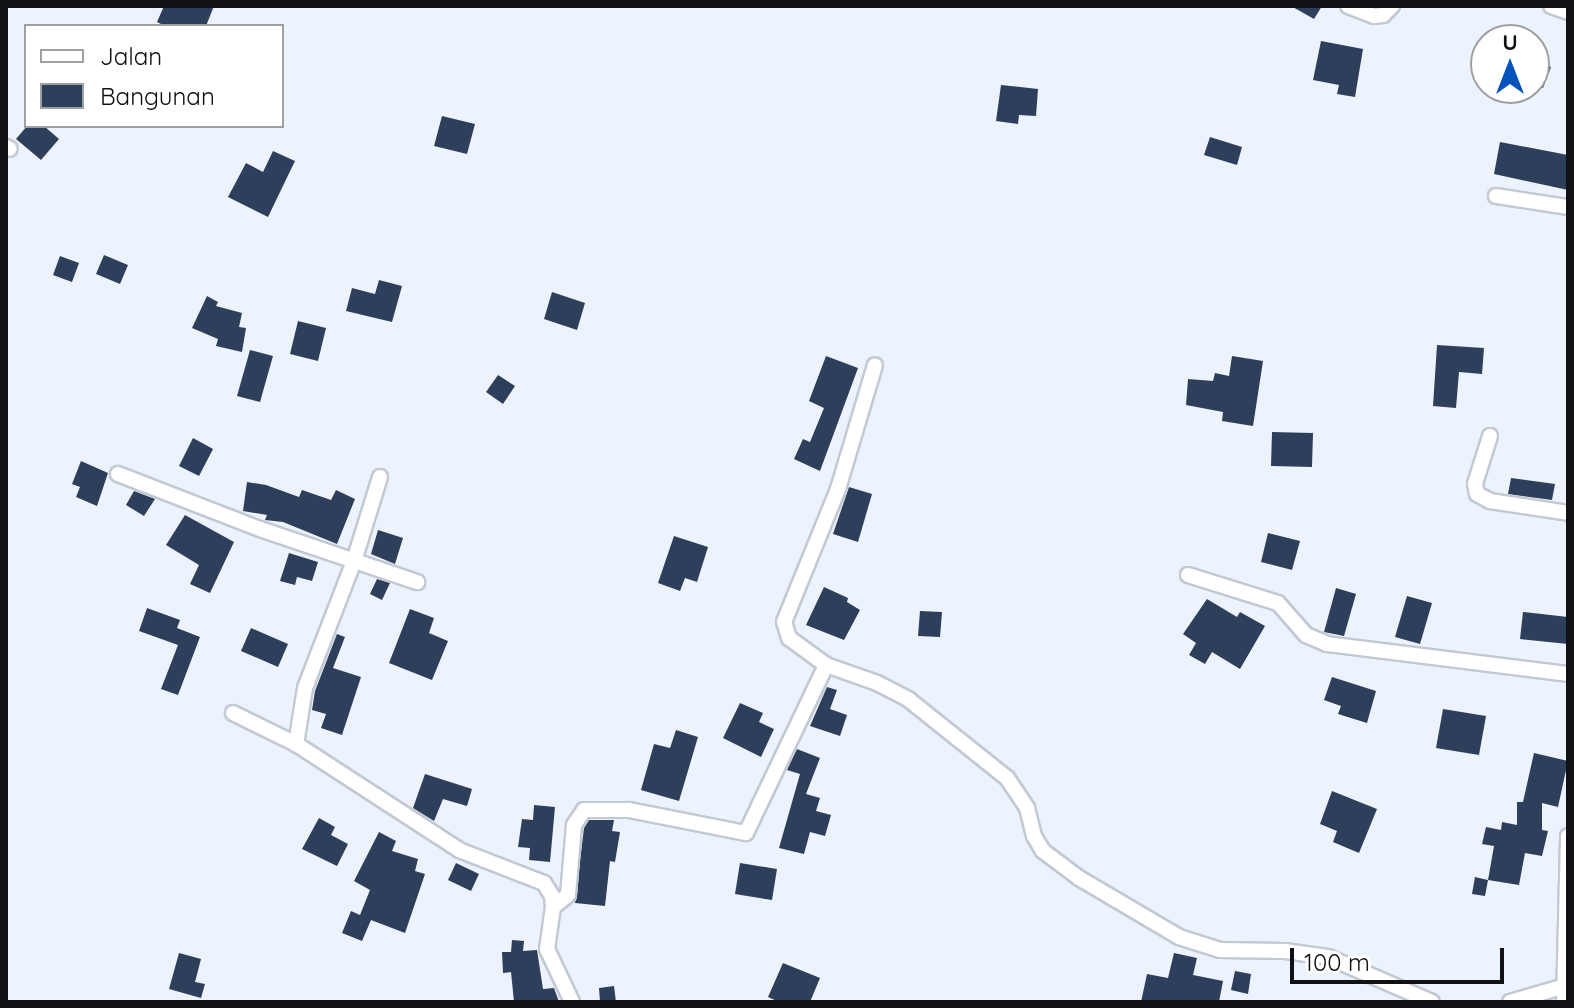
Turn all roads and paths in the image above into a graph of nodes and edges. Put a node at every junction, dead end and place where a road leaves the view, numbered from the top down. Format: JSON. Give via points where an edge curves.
{"nodes":[{"id":1,"x":1348,"y":6,"type":"edge"},
{"id":2,"x":1392,"y":6,"type":"edge"},
{"id":3,"x":1551,"y":6,"type":"edge"},
{"id":4,"x":1568,"y":12,"type":"edge"},
{"id":5,"x":1496,"y":196,"type":"dead end"},
{"id":6,"x":1568,"y":207,"type":"edge"},
{"id":7,"x":875,"y":365,"type":"dead end"},
{"id":8,"x":1490,"y":436,"type":"dead end"},
{"id":9,"x":118,"y":474,"type":"dead end"},
{"id":10,"x":380,"y":477,"type":"dead end"},
{"id":11,"x":1568,"y":513,"type":"edge"},
{"id":12,"x":354,"y":561,"type":"junction"},
{"id":13,"x":1188,"y":575,"type":"dead end"},
{"id":14,"x":417,"y":582,"type":"dead end"},
{"id":15,"x":826,"y":665,"type":"junction"},
{"id":16,"x":1568,"y":674,"type":"edge"},
{"id":17,"x":233,"y":713,"type":"dead end"},
{"id":18,"x":296,"y":744,"type":"junction"},
{"id":19,"x":1568,"y":836,"type":"edge"},
{"id":20,"x":553,"y":907,"type":"junction"},
{"id":21,"x":1565,"y":985,"type":"edge"},
{"id":22,"x":572,"y":1002,"type":"edge"},
{"id":23,"x":1432,"y":1002,"type":"edge"},
{"id":24,"x":1510,"y":1002,"type":"edge"},
{"id":25,"x":1564,"y":1002,"type":"edge"}],
"edges":[{"from":1,"to":2,"type":"street","via":[[1374,16]]},
{"from":3,"to":4,"type":"street"},
{"from":5,"to":6,"type":"street"},
{"from":7,"to":15,"type":"street","via":[[838,489],[786,611],[789,638]]},
{"from":8,"to":11,"type":"street","via":[[1475,484],[1477,494],[1490,501]]},
{"from":9,"to":12,"type":"street"},
{"from":10,"to":12,"type":"street"},
{"from":12,"to":14,"type":"street"},
{"from":12,"to":18,"type":"street","via":[[305,688]]},
{"from":13,"to":16,"type":"street","via":[[1278,603],[1306,635],[1327,644]]},
{"from":15,"to":20,"type":"street","via":[[746,833],[629,810],[584,810],[574,825],[568,895]]},
{"from":15,"to":23,"type":"street","via":[[908,699],[1007,778],[1027,808],[1043,851],[1179,937],[1220,950],[1328,957]]},
{"from":17,"to":18,"type":"street"},
{"from":18,"to":20,"type":"street","via":[[459,850],[534,877],[549,889]]},
{"from":19,"to":21,"type":"street"},
{"from":20,"to":22,"type":"street","via":[[547,949]]},
{"from":21,"to":24,"type":"street"},
{"from":21,"to":25,"type":"street"}]}
